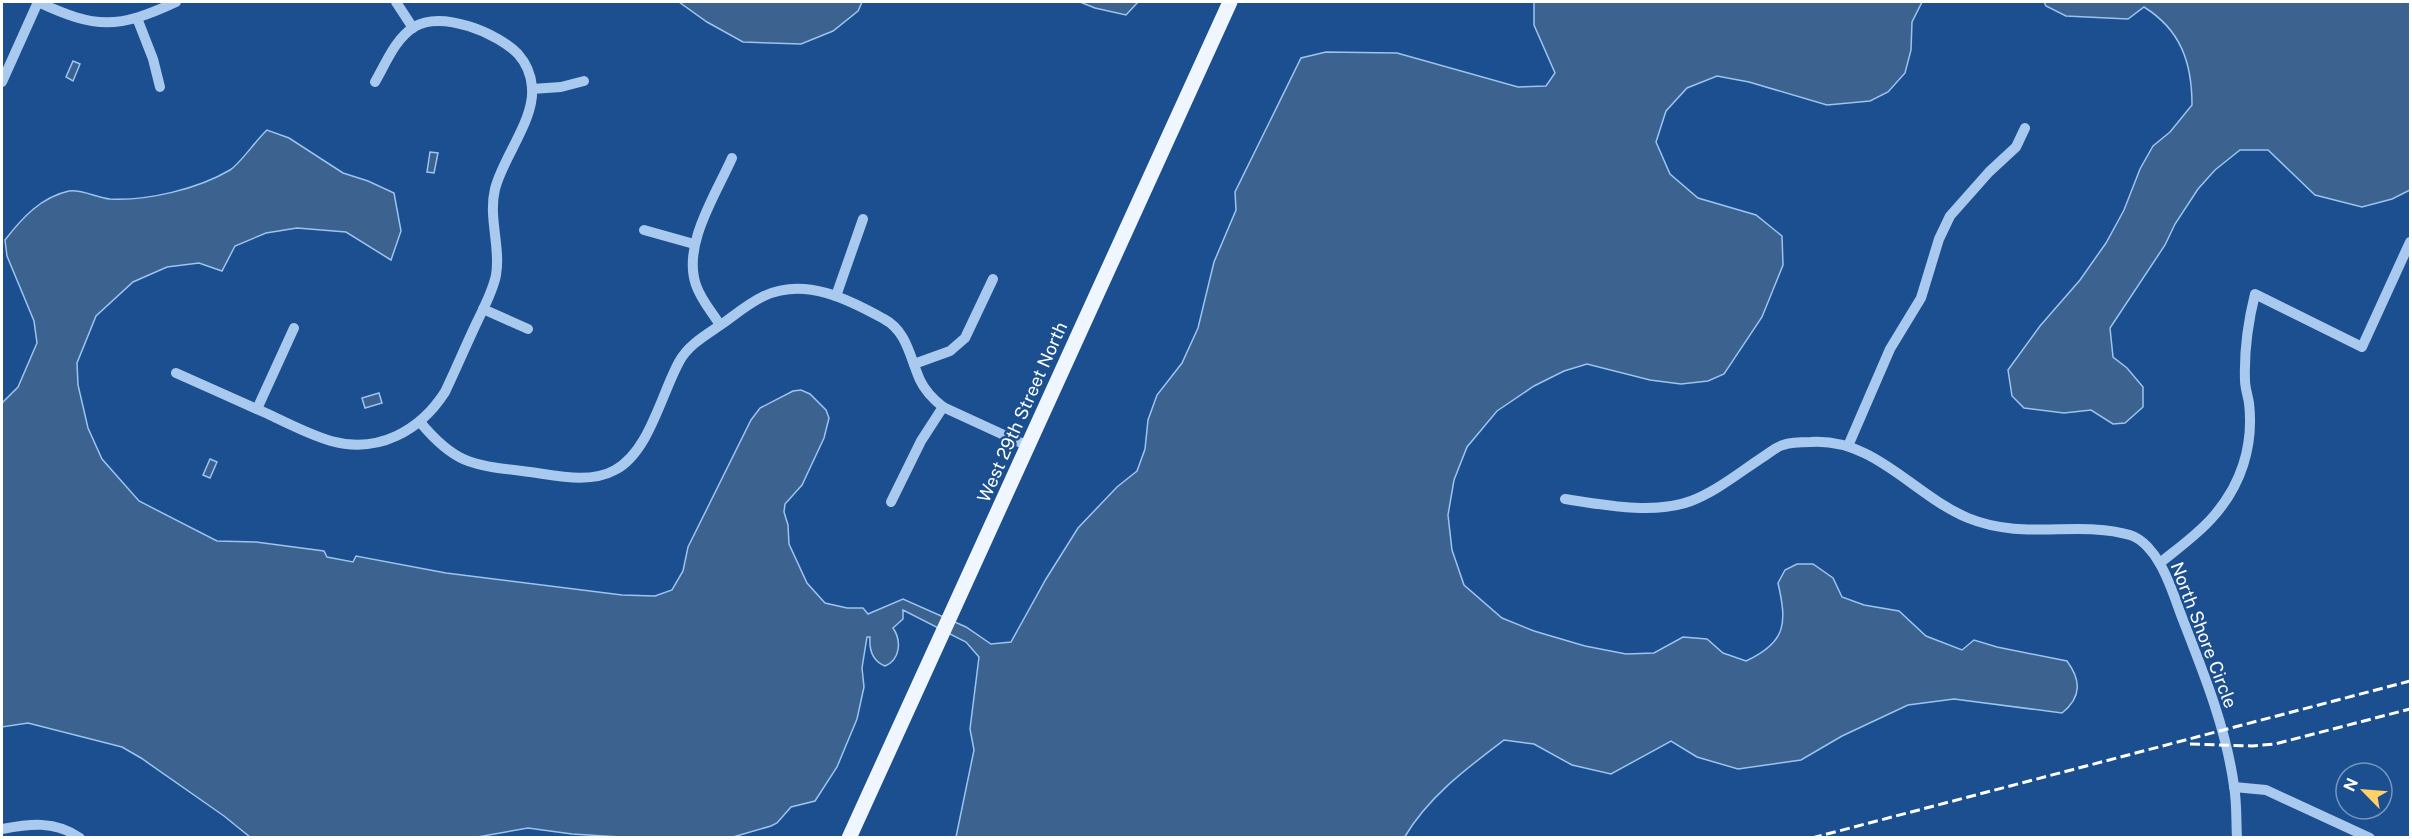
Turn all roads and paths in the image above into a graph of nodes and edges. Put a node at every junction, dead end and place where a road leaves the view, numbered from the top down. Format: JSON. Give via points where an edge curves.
{"nodes":[{"id":1,"x":38,"y":2,"type":"edge"},
{"id":2,"x":176,"y":2,"type":"edge"},
{"id":3,"x":396,"y":2,"type":"edge"},
{"id":4,"x":1230,"y":2,"type":"edge"},
{"id":5,"x":137,"y":18,"type":"junction"},
{"id":6,"x":413,"y":28,"type":"junction"},
{"id":7,"x":584,"y":81,"type":"dead end"},
{"id":8,"x":2,"y":82,"type":"edge"},
{"id":9,"x":375,"y":82,"type":"dead end"},
{"id":10,"x":160,"y":87,"type":"dead end"},
{"id":11,"x":532,"y":89,"type":"junction"},
{"id":12,"x":2025,"y":128,"type":"dead end"},
{"id":13,"x":732,"y":158,"type":"dead end"},
{"id":14,"x":863,"y":219,"type":"dead end"},
{"id":15,"x":644,"y":230,"type":"dead end"},
{"id":16,"x":2410,"y":243,"type":"edge"},
{"id":17,"x":694,"y":244,"type":"junction"},
{"id":18,"x":993,"y":279,"type":"dead end"},
{"id":19,"x":836,"y":296,"type":"junction"},
{"id":20,"x":483,"y":309,"type":"junction"},
{"id":21,"x":720,"y":325,"type":"junction"},
{"id":22,"x":294,"y":328,"type":"dead end"},
{"id":23,"x":528,"y":329,"type":"dead end"},
{"id":24,"x":914,"y":364,"type":"junction"},
{"id":25,"x":176,"y":373,"type":"dead end"},
{"id":26,"x":943,"y":407,"type":"junction"},
{"id":27,"x":257,"y":409,"type":"junction"},
{"id":28,"x":420,"y":422,"type":"junction"},
{"id":29,"x":1028,"y":446,"type":"junction"},
{"id":30,"x":1848,"y":446,"type":"junction"},
{"id":31,"x":1566,"y":499,"type":"dead end"},
{"id":32,"x":891,"y":502,"type":"dead end"},
{"id":33,"x":2160,"y":563,"type":"junction"},
{"id":34,"x":2234,"y":787,"type":"junction"},
{"id":35,"x":2,"y":829,"type":"edge"},
{"id":36,"x":80,"y":837,"type":"edge"},
{"id":37,"x":849,"y":837,"type":"edge"},
{"id":38,"x":2236,"y":837,"type":"edge"},
{"id":39,"x":2370,"y":837,"type":"edge"}],
"edges":[{"from":1,"to":5,"type":"street","via":[[94,22]]},
{"from":1,"to":8,"type":"street"},
{"from":2,"to":5,"type":"street"},
{"from":3,"to":6,"type":"street"},
{"from":4,"to":29,"type":"main road","name":"West 29th Street North"},
{"from":5,"to":10,"type":"street"},
{"from":6,"to":9,"type":"street","via":[[397,43]]},
{"from":6,"to":11,"type":"street","via":[[447,20],[501,41],[526,66]]},
{"from":7,"to":11,"type":"street"},
{"from":11,"to":20,"type":"street","via":[[528,112],[494,192],[496,275]]},
{"from":12,"to":30,"type":"street","via":[[2016,147],[1950,216],[1922,298],[1890,349]]},
{"from":13,"to":17,"type":"street"},
{"from":14,"to":19,"type":"street"},
{"from":15,"to":17,"type":"street"},
{"from":16,"to":33,"type":"street","via":[[2362,347],[2255,294],[2248,324],[2245,381],[2250,423],[2242,470],[2234,489],[2212,518]]},
{"from":17,"to":21,"type":"street","via":[[695,284]]},
{"from":18,"to":24,"type":"street","via":[[970,330],[958,345]]},
{"from":19,"to":21,"type":"street","via":[[808,289],[778,291],[753,302]]},
{"from":19,"to":24,"type":"street","via":[[897,328]]},
{"from":20,"to":23,"type":"street"},
{"from":20,"to":28,"type":"street","via":[[445,392]]},
{"from":21,"to":28,"type":"street","via":[[679,361],[632,457],[603,475],[578,478],[481,466],[453,455]]},
{"from":22,"to":27,"type":"street"},
{"from":24,"to":26,"type":"street","via":[[926,390]]},
{"from":25,"to":27,"type":"street"},
{"from":26,"to":29,"type":"street"},
{"from":26,"to":32,"type":"street","via":[[916,450]]},
{"from":27,"to":28,"type":"street","via":[[320,438],[351,444],[394,438]]},
{"from":29,"to":37,"type":"main road","name":"West 29th Street North"},
{"from":30,"to":31,"type":"street","name":"North Shore Circle","via":[[1813,441],[1782,445],[1690,501],[1621,507]]},
{"from":30,"to":33,"type":"street","name":"North Shore Circle","via":[[1874,456],[1930,498],[1968,518],[2029,531],[2108,531],[2133,536]]},
{"from":33,"to":34,"type":"street","name":"North Shore Circle","via":[[2206,680]]},
{"from":34,"to":38,"type":"street","name":"North Shore Circle"},
{"from":34,"to":39,"type":"street","via":[[2266,790]]},
{"from":35,"to":36,"type":"street","via":[[49,825]]}]}
